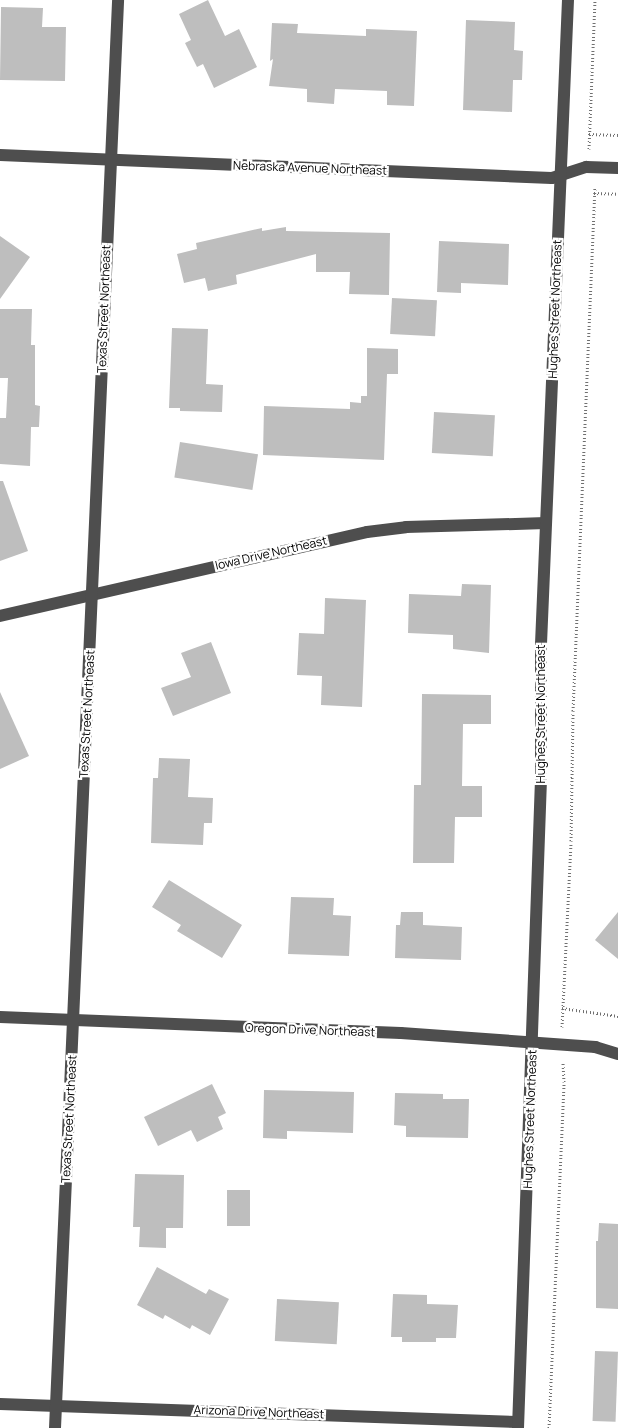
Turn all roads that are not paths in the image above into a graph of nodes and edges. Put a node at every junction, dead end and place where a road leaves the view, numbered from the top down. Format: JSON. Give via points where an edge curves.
{"nodes":[{"id":1,"x":118,"y":0,"type":"edge"},
{"id":2,"x":568,"y":0,"type":"edge"},
{"id":3,"x":0,"y":155,"type":"edge"},
{"id":4,"x":110,"y":160,"type":"junction"},
{"id":5,"x":618,"y":168,"type":"edge"},
{"id":6,"x":561,"y":175,"type":"junction"},
{"id":7,"x":546,"y":523,"type":"junction"},
{"id":8,"x":92,"y":595,"type":"junction"},
{"id":9,"x":0,"y":616,"type":"edge"},
{"id":10,"x":0,"y":1017,"type":"edge"},
{"id":11,"x":73,"y":1020,"type":"junction"},
{"id":12,"x":533,"y":1042,"type":"junction"},
{"id":13,"x":618,"y":1054,"type":"edge"},
{"id":14,"x":0,"y":1404,"type":"edge"},
{"id":15,"x":56,"y":1405,"type":"junction"},
{"id":16,"x":518,"y":1425,"type":"edge"},
{"id":17,"x":55,"y":1428,"type":"edge"}],
"edges":[{"from":1,"to":4,"type":"street","name":"Texas Street Northeast"},
{"from":2,"to":6,"type":"street","name":"Hughes Street Northeast"},
{"from":3,"to":4,"type":"street","name":"Nebraska Avenue Northeast"},
{"from":4,"to":6,"type":"street","name":"Nebraska Avenue Northeast","via":[[552,178]]},
{"from":4,"to":8,"type":"street","name":"Texas Street Northeast"},
{"from":5,"to":6,"type":"street","name":"Nebraska Avenue Northeast","via":[[586,167]]},
{"from":6,"to":7,"type":"street","name":"Hughes Street Northeast"},
{"from":7,"to":8,"type":"street","name":"Iowa Drive Northeast","via":[[406,527],[367,532]]},
{"from":7,"to":12,"type":"street","name":"Hughes Street Northeast"},
{"from":8,"to":9,"type":"street","name":"Iowa Drive Northeast"},
{"from":8,"to":11,"type":"street","name":"Texas Street Northeast"},
{"from":10,"to":11,"type":"street","name":"Oregon Drive Northeast"},
{"from":11,"to":12,"type":"street","name":"Oregon Drive Northeast","via":[[401,1033]]},
{"from":11,"to":15,"type":"street","name":"Texas Street Northeast"},
{"from":12,"to":13,"type":"street","name":"Oregon Drive Northeast","via":[[595,1047]]},
{"from":12,"to":16,"type":"street","name":"Hughes Street Northeast"},
{"from":14,"to":15,"type":"street","name":"Arizona Drive Northeast"},
{"from":15,"to":16,"type":"street","name":"Arizona Drive Northeast"},
{"from":15,"to":17,"type":"street","name":"Texas Street Northeast"}]}
